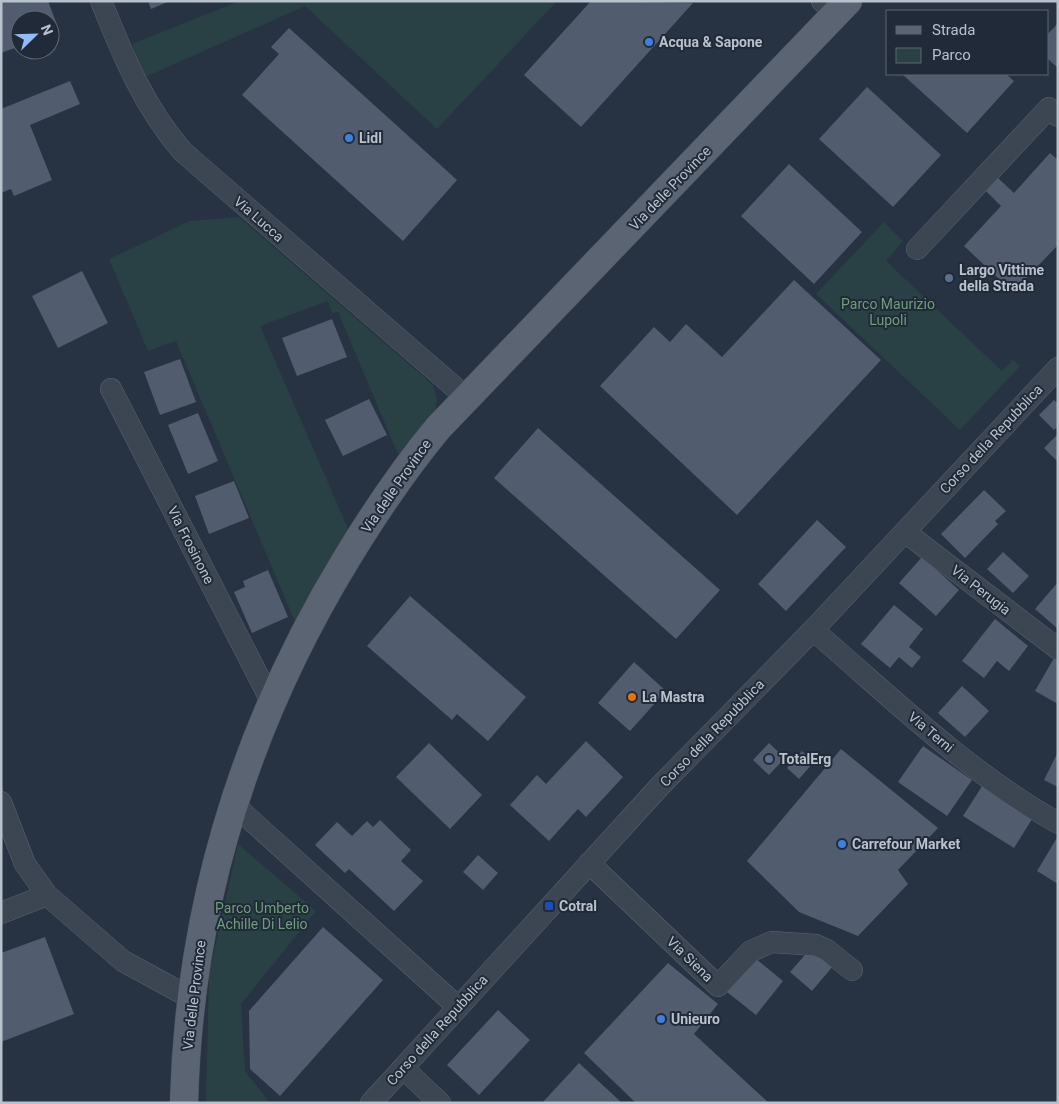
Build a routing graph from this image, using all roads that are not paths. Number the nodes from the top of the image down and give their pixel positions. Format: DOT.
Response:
graph roads {
  1 [pos="101,1"];
  2 [pos="835,6"];
  3 [pos="1058,116"];
  4 [pos="917,249"];
  5 [pos="1058,368"];
  6 [pos="111,389"];
  7 [pos="467,398"];
  8 [pos="904,532"];
  9 [pos="813,630"];
  10 [pos="1058,649"];
  11 [pos="271,701"];
  12 [pos="1,802"];
  13 [pos="233,804"];
  14 [pos="1058,822"];
  15 [pos="589,864"];
  16 [pos="47,895"];
  17 [pos="1,913"];
  18 [pos="852,970"];
  19 [pos="191,998"];
  20 [pos="458,1007"];
  21 [pos="403,1068"];
  22 [pos="184,1103"];
  23 [pos="371,1103"];
  24 [pos="440,1103"];
  1 -- 7 [label="street, Via Lucca"];
  2 -- 7 [label="main road, Via delle Province"];
  3 -- 4 [label="street"];
  5 -- 8 [label="street, Corso della Repubblica"];
  6 -- 11 [label="street, Via Frosinone"];
  7 -- 11 [label="main road, Via delle Province"];
  8 -- 9 [label="street, Corso della Repubblica"];
  8 -- 10 [label="street, Via Perugia"];
  9 -- 14 [label="street, Via Terni"];
  9 -- 15 [label="street, Corso della Repubblica"];
  11 -- 13 [label="main road, Via delle Province"];
  12 -- 16 [label="street"];
  13 -- 19 [label="main road, Via delle Province"];
  13 -- 20 [label="street"];
  15 -- 18 [label="street, Via Siena"];
  15 -- 20 [label="street, Corso della Repubblica"];
  16 -- 17 [label="street"];
  16 -- 19 [label="street"];
  19 -- 22 [label="main road, Via delle Province"];
  20 -- 21 [label="street, Corso della Repubblica"];
  21 -- 23 [label="street, Corso della Repubblica"];
  21 -- 24 [label="street"];
}
